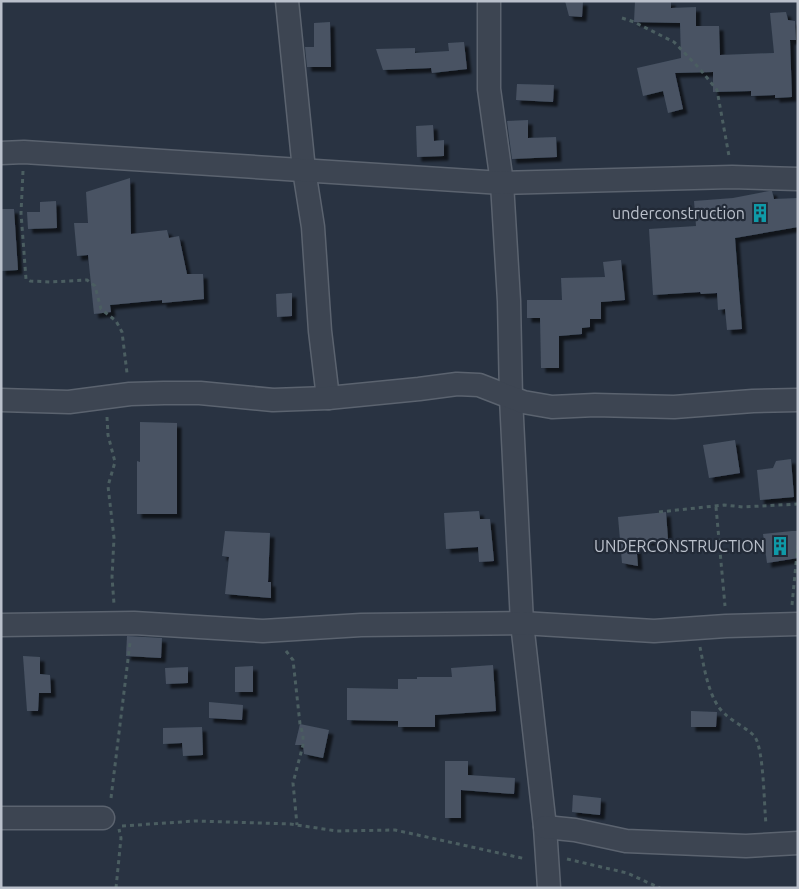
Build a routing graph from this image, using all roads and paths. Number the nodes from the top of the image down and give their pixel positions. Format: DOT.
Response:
graph roads {
  1 [pos="287,1"];
  2 [pos="490,1"];
  3 [pos="622,18"];
  4 [pos="24,152"];
  5 [pos="1,153"];
  6 [pos="304,170"];
  7 [pos="732,177"];
  8 [pos="798,179"];
  9 [pos="502,183"];
  10 [pos="130,394"];
  11 [pos="328,398"];
  12 [pos="511,398"];
  13 [pos="1,400"];
  14 [pos="798,400"];
  15 [pos="106,416"];
  16 [pos="798,504"];
  17 [pos="716,507"];
  18 [pos="659,512"];
  19 [pos="798,543"];
  20 [pos="114,605"];
  21 [pos="522,622"];
  22 [pos="134,623"];
  23 [pos="792,624"];
  24 [pos="1,625"];
  25 [pos="726,626"];
  26 [pos="695,628"];
  27 [pos="270,630"];
  28 [pos="107,811"];
  29 [pos="1,818"];
  30 [pos="297,825"];
  31 [pos="545,827"];
  32 [pos="798,843"];
  33 [pos="767,845"];
  34 [pos="547,859"];
  35 [pos="116,888"];
  36 [pos="548,888"];
  37 [pos="660,888"];
  1 -- 6 [label="street"];
  2 -- 9 [label="street"];
  3 -- 7 [label="path"];
  4 -- 5 [label="street"];
  4 -- 6 [label="street"];
  4 -- 10 [label="path"];
  6 -- 9 [label="street"];
  6 -- 11 [label="street"];
  7 -- 8 [label="street"];
  7 -- 9 [label="street"];
  9 -- 12 [label="street"];
  10 -- 11 [label="street"];
  10 -- 13 [label="street"];
  11 -- 12 [label="street"];
  12 -- 14 [label="street"];
  12 -- 21 [label="street"];
  15 -- 20 [label="path"];
  16 -- 17 [label="path"];
  17 -- 18 [label="path"];
  17 -- 25 [label="path"];
  19 -- 23 [label="path"];
  21 -- 26 [label="street"];
  21 -- 27 [label="street"];
  21 -- 31 [label="street"];
  22 -- 24 [label="street"];
  22 -- 27 [label="street"];
  22 -- 28 [label="path"];
  23 -- 25 [label="street"];
  25 -- 26 [label="street"];
  26 -- 33 [label="path"];
  27 -- 30 [label="path"];
  28 -- 29 [label="street"];
  30 -- 34 [label="path"];
  30 -- 35 [label="path"];
  31 -- 33 [label="street"];
  31 -- 34 [label="street"];
  32 -- 33 [label="street"];
  34 -- 36 [label="street"];
  34 -- 37 [label="path"];
}
